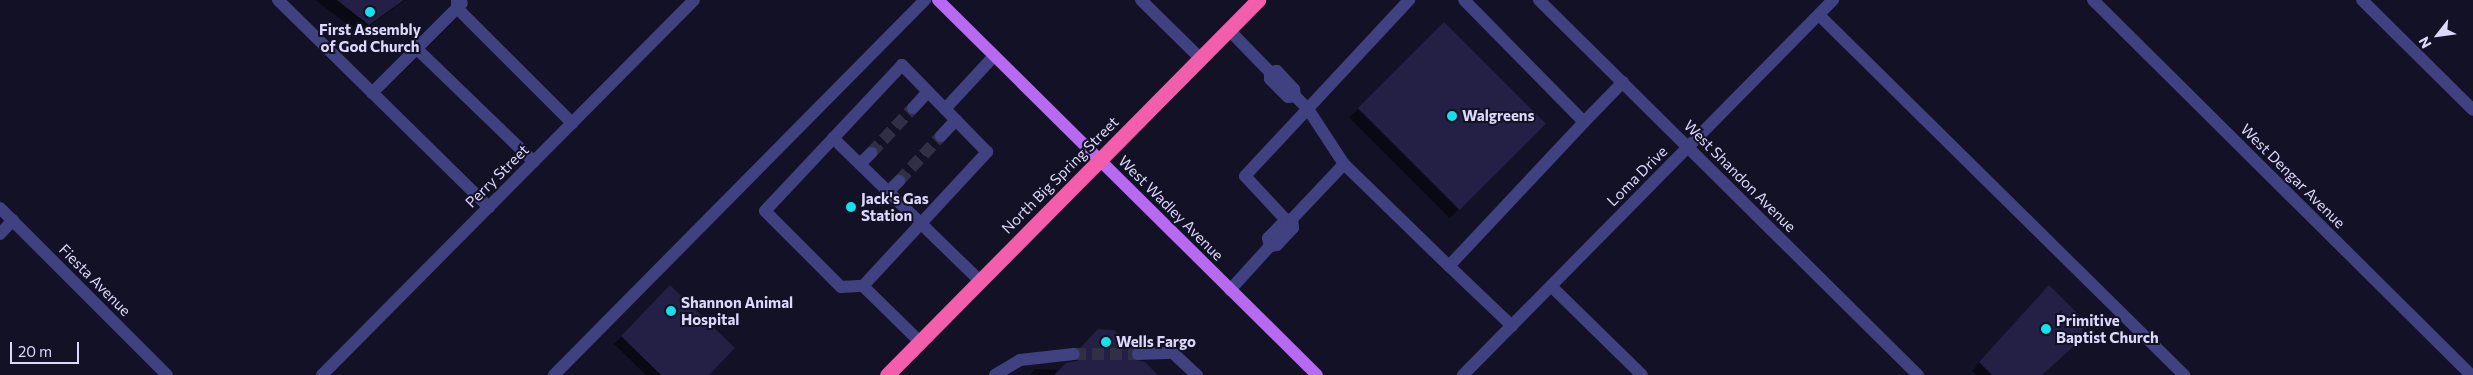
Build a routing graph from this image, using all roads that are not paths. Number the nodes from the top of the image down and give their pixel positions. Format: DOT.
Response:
graph roads {
  1 [pos="278,0"];
  2 [pos="694,0"];
  3 [pos="924,0"];
  4 [pos="938,0"];
  5 [pos="1141,0"];
  6 [pos="1258,0"];
  7 [pos="1409,0"];
  8 [pos="1464,0"];
  9 [pos="1539,0"];
  10 [pos="1833,0"];
  11 [pos="2092,0"];
  12 [pos="2362,0"];
  13 [pos="460,3"];
  14 [pos="1819,15"];
  15 [pos="1230,30"];
  16 [pos="416,48"];
  17 [pos="994,56"];
  18 [pos="1200,58"];
  19 [pos="1623,82"];
  20 [pos="372,92"];
  21 [pos="928,92"];
  22 [pos="913,108"];
  23 [pos="1308,108"];
  24 [pos="945,109"];
  25 [pos="2473,110"];
  26 [pos="956,120"];
  27 [pos="1584,122"];
  28 [pos="572,123"];
  29 [pos="941,136"];
  30 [pos="833,138"];
  31 [pos="1688,147"];
  32 [pos="871,153"];
  33 [pos="1100,161"];
  34 [pos="534,162"];
  35 [pos="860,164"];
  36 [pos="1344,164"];
  37 [pos="899,181"];
  38 [pos="888,192"];
  39 [pos="489,207"];
  40 [pos="0,208"];
  41 [pos="1289,219"];
  42 [pos="13,220"];
  43 [pos="921,224"];
  44 [pos="0,234"];
  45 [pos="1449,266"];
  46 [pos="980,281"];
  47 [pos="864,286"];
  48 [pos="1551,286"];
  49 [pos="1230,290"];
  50 [pos="1512,326"];
  51 [pos="920,342"];
  52 [pos="1074,354"];
  53 [pos="1138,354"];
  54 [pos="167,375"];
  55 [pos="322,375"];
  56 [pos="554,375"];
  57 [pos="887,375"];
  58 [pos="995,375"];
  59 [pos="1197,375"];
  60 [pos="1317,375"];
  61 [pos="1464,375"];
  62 [pos="1642,375"];
  63 [pos="1918,375"];
  64 [pos="2184,375"];
  65 [pos="2471,375"];
  1 -- 20 [label="street"];
  2 -- 28 [label="street, Perry Street"];
  3 -- 56 [label="street"];
  4 -- 17 [label="main road, West Wadley Avenue"];
  5 -- 18 [label="street"];
  6 -- 15 [label="highway, North Big Spring Street"];
  7 -- 23 [label="street"];
  8 -- 27 [label="street"];
  9 -- 19 [label="street, West Shandon Avenue"];
  10 -- 14 [label="street, Loma Drive"];
  11 -- 65 [label="street, West Dengar Avenue"];
  12 -- 25 [label="street"];
  13 -- 16 [label="street"];
  13 -- 28 [label="street"];
  14 -- 31 [label="street, Loma Drive"];
  14 -- 64 [label="street"];
  15 -- 18 [label="highway, North Big Spring Street"];
  15 -- 23 [label="street"];
  16 -- 20 [label="street"];
  16 -- 34 [label="street"];
  17 -- 24 [label="street"];
  17 -- 33 [label="main road, West Wadley Avenue"];
  18 -- 33 [label="highway, North Big Spring Street"];
  19 -- 27 [label="street"];
  19 -- 31 [label="street, West Shandon Avenue"];
  20 -- 39 [label="street"];
  21 -- 22 [label="street"];
  21 -- 24 [label="street"];
  21 -- 30 [label="street"];
  23 -- 36 [label="street"];
  23 -- 41 [label="street"];
  24 -- 26 [label="street"];
  26 -- 29 [label="street"];
  26 -- 43 [label="street"];
  27 -- 45 [label="street"];
  28 -- 34 [label="street, Perry Street"];
  30 -- 35 [label="street"];
  30 -- 47 [label="street"];
  31 -- 48 [label="street, Loma Drive"];
  31 -- 63 [label="street, West Shandon Avenue"];
  32 -- 35 [label="street"];
  33 -- 46 [label="highway, North Big Spring Street"];
  33 -- 49 [label="main road, West Wadley Avenue"];
  34 -- 39 [label="street, Perry Street"];
  35 -- 38 [label="street"];
  36 -- 41 [label="street"];
  36 -- 45 [label="street"];
  37 -- 38 [label="street"];
  38 -- 43 [label="street"];
  39 -- 55 [label="street, Perry Street"];
  40 -- 42 [label="street, Fiesta Avenue"];
  41 -- 49 [label="street"];
  42 -- 44 [label="street"];
  42 -- 54 [label="street, Fiesta Avenue"];
  43 -- 46 [label="street"];
  43 -- 47 [label="street"];
  45 -- 50 [label="street"];
  46 -- 51 [label="highway, North Big Spring Street"];
  47 -- 51 [label="street"];
  48 -- 50 [label="street, Loma Drive"];
  48 -- 62 [label="street"];
  49 -- 60 [label="main road, West Wadley Avenue"];
  50 -- 61 [label="street, Loma Drive"];
  51 -- 57 [label="highway, North Big Spring Street"];
  52 -- 58 [label="street"];
  53 -- 59 [label="street"];
}
